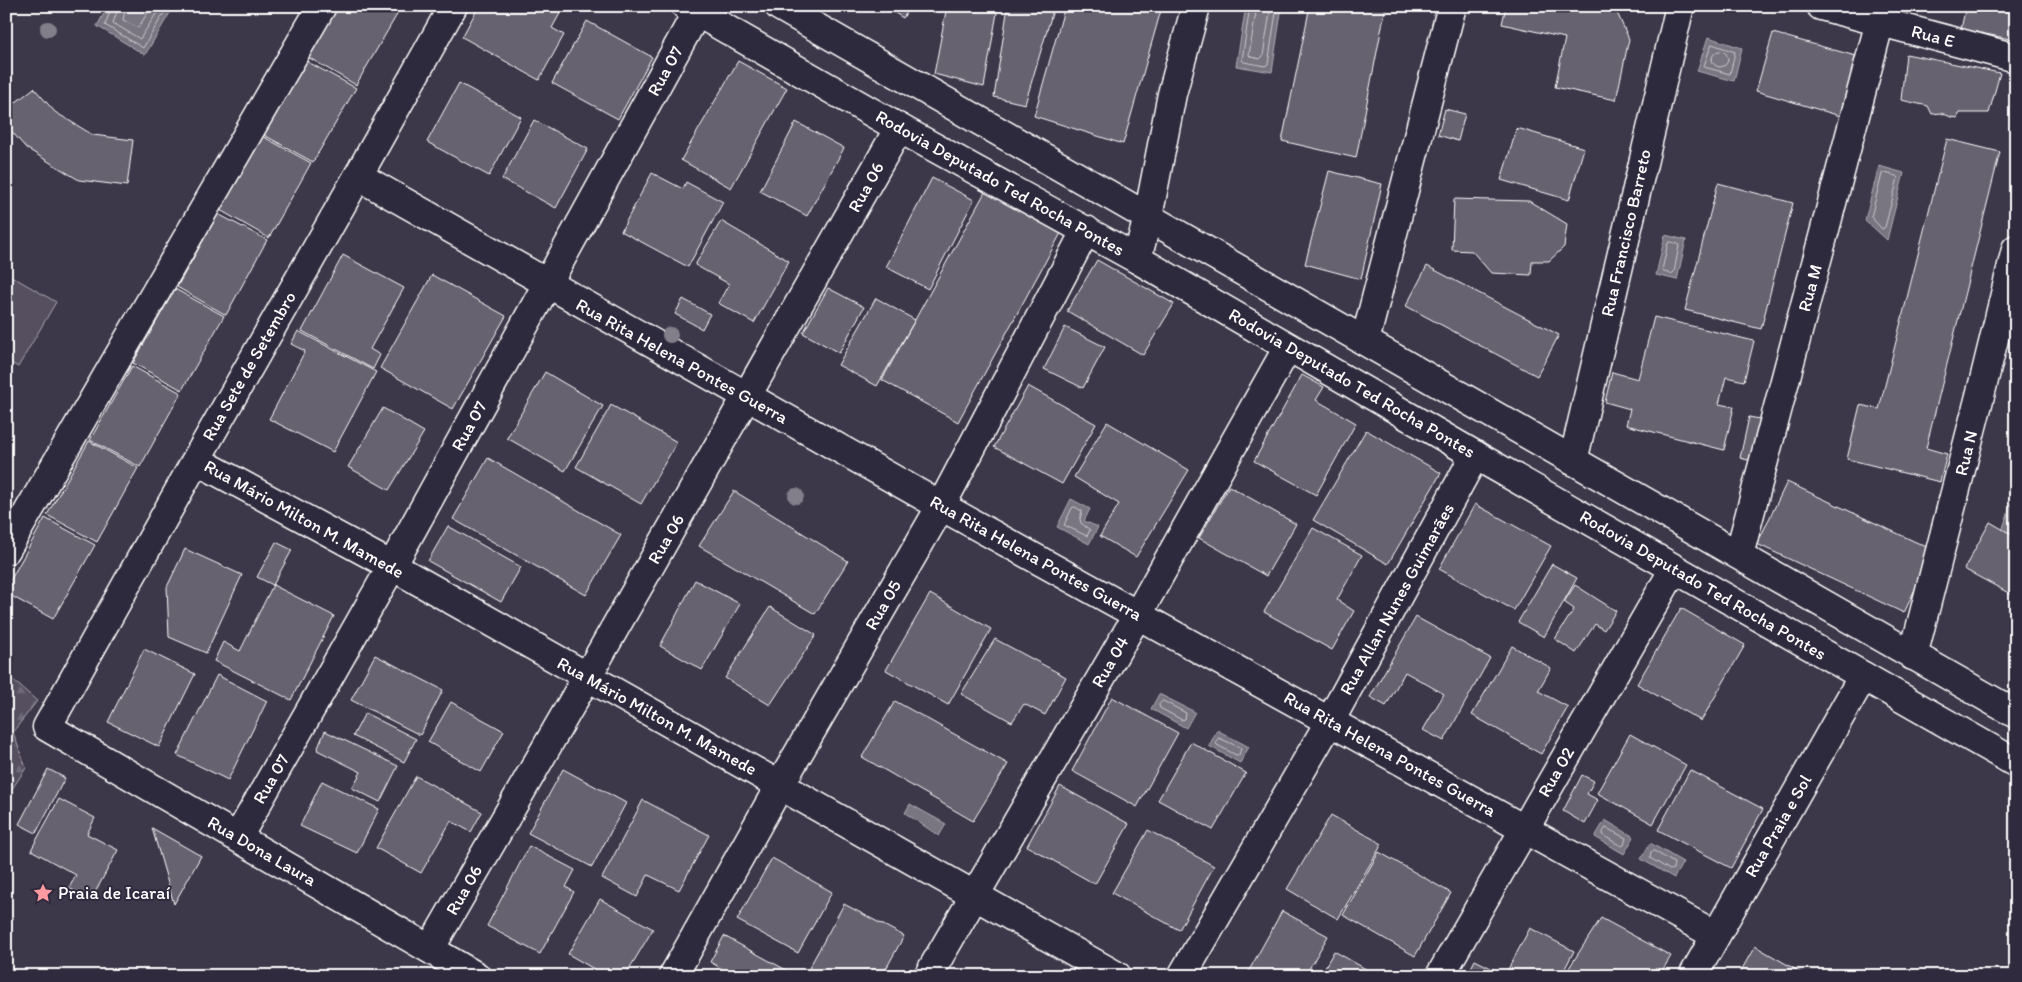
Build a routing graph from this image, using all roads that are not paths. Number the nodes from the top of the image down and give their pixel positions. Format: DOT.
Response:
graph roads {
  1 [pos="322,6"];
  2 [pos="453,6"];
  3 [pos="779,6"];
  4 [pos="1196,6"];
  5 [pos="1452,6"];
  6 [pos="1680,6"];
  7 [pos="1822,6"];
  8 [pos="692,9"];
  9 [pos="1882,14"];
  10 [pos="2016,58"];
  11 [pos="899,128"];
  12 [pos="358,176"];
  13 [pos="1148,217"];
  14 [pos="1086,230"];
  15 [pos="2016,249"];
  16 [pos="1137,259"];
  17 [pos="547,285"];
  18 [pos="1365,341"];
  19 [pos="1288,347"];
  20 [pos="746,397"];
  21 [pos="1476,455"];
  22 [pos="196,460"];
  23 [pos="1573,461"];
  24 [pos="940,506"];
  25 [pos="6,550"];
  26 [pos="1739,555"];
  27 [pos="392,566"];
  28 [pos="1674,569"];
  29 [pos="1138,614"];
  30 [pos="1913,656"];
  31 [pos="1863,676"];
  32 [pos="587,677"];
  33 [pos="2016,714"];
  34 [pos="1330,721"];
  35 [pos="47,727"];
  36 [pos="2016,763"];
  37 [pos="780,785"];
  38 [pos="1523,829"];
  39 [pos="238,837"];
  40 [pos="974,895"];
  41 [pos="1715,935"];
  42 [pos="430,949"];
  43 [pos="476,976"];
  44 [pos="673,976"];
  45 [pos="928,976"];
  46 [pos="1117,976"];
  47 [pos="1182,976"];
  48 [pos="1440,976"];
  49 [pos="1693,976"];
  1 -- 25 [label="street"];
  2 -- 12 [label="street, Rua Sete de Setembro"];
  3 -- 13 [label="street"];
  4 -- 13 [label="street"];
  5 -- 18 [label="street"];
  6 -- 23 [label="street, Rua Francisco Barreto"];
  7 -- 9 [label="street, Rua E"];
  8 -- 11 [label="street, Rodovia Deputado Ted Rocha Pontes"];
  8 -- 17 [label="street, Rua 07"];
  9 -- 10 [label="street, Rua E"];
  9 -- 26 [label="street, Rua M"];
  11 -- 14 [label="street, Rodovia Deputado Ted Rocha Pontes"];
  11 -- 20 [label="street, Rua 06"];
  12 -- 17 [label="street, Rua Rita Helena Pontes Guerra"];
  12 -- 22 [label="street, Rua Sete de Setembro"];
  13 -- 16 [label="street"];
  13 -- 18 [label="street"];
  14 -- 16 [label="street, Rodovia Deputado Ted Rocha Pontes"];
  14 -- 24 [label="street, Rua 05"];
  15 -- 30 [label="street, Rua N"];
  16 -- 19 [label="street, Rodovia Deputado Ted Rocha Pontes"];
  17 -- 20 [label="street, Rua Rita Helena Pontes Guerra"];
  17 -- 27 [label="street, Rua 07"];
  18 -- 23 [label="street"];
  19 -- 21 [label="street, Rodovia Deputado Ted Rocha Pontes"];
  19 -- 29 [label="street, Rua 04"];
  20 -- 24 [label="street, Rua Rita Helena Pontes Guerra"];
  20 -- 32 [label="street, Rua 06"];
  21 -- 28 [label="street, Rodovia Deputado Ted Rocha Pontes"];
  21 -- 34 [label="street, Rua Allan Nunes Guimarães"];
  22 -- 27 [label="street, Rua Mário Milton M. Mamede"];
  22 -- 35 [label="street, Rua Sete de Setembro"];
  23 -- 26 [label="street"];
  24 -- 29 [label="street, Rua Rita Helena Pontes Guerra"];
  24 -- 37 [label="street, Rua 05"];
  26 -- 30 [label="street"];
  27 -- 32 [label="street, Rua Mário Milton M. Mamede"];
  27 -- 39 [label="street, Rua 07"];
  28 -- 31 [label="street, Rodovia Deputado Ted Rocha Pontes"];
  28 -- 38 [label="street, Rua 02"];
  29 -- 34 [label="street, Rua Rita Helena Pontes Guerra"];
  29 -- 40 [label="street, Rua 04"];
  30 -- 33 [label="street"];
  31 -- 36 [label="street, Rodovia Deputado Ted Rocha Pontes"];
  31 -- 41 [label="street, Rua Praia e Sol"];
  32 -- 37 [label="street, Rua Mário Milton M. Mamede"];
  32 -- 42 [label="street, Rua 06"];
  34 -- 38 [label="street, Rua Rita Helena Pontes Guerra"];
  34 -- 47 [label="street, Rua Allan Nunes Guimarães"];
  35 -- 39 [label="street, Rua Dona Laura"];
  37 -- 40 [label="street, Rua Mário Milton M. Mamede"];
  37 -- 44 [label="street, Rua 05"];
  38 -- 41 [label="street, Rua Rita Helena Pontes Guerra"];
  38 -- 48 [label="street, Rua 02"];
  39 -- 42 [label="street, Rua Dona Laura"];
  40 -- 45 [label="street, Rua 04"];
  40 -- 46 [label="street, Rua Mário Milton M. Mamede"];
  41 -- 49 [label="street, Rua Praia e Sol"];
  42 -- 43 [label="street, Rua Dona Laura"];
}
